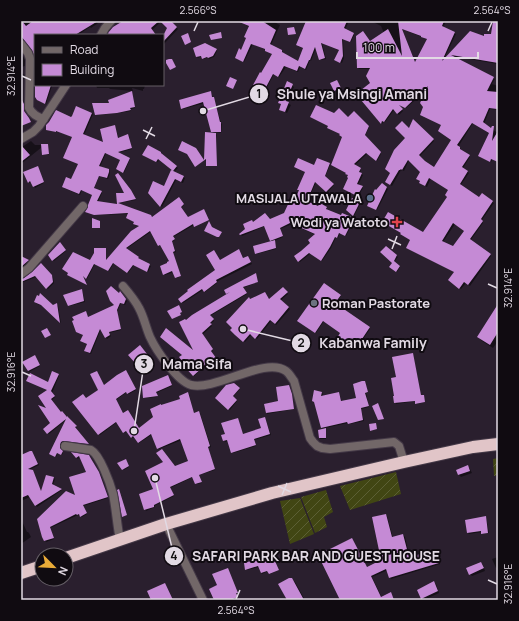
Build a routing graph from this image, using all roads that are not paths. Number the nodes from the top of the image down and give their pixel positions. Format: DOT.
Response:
graph roads {
  1 [pos="111,21"];
  2 [pos="102,34"];
  3 [pos="21,44"];
  4 [pos="65,86"];
  5 [pos="44,119"];
  6 [pos="21,139"];
  7 [pos="83,206"];
  8 [pos="21,274"];
  9 [pos="123,286"];
  10 [pos="498,444"];
  11 [pos="65,446"];
  12 [pos="404,462"];
  13 [pos="166,524"];
  14 [pos="120,540"];
  15 [pos="74,555"];
  16 [pos="34,569"];
  17 [pos="21,573"];
  18 [pos="203,600"];
  1 -- 2 [label="street"];
  3 -- 5 [label="street"];
  4 -- 5 [label="street"];
  5 -- 6 [label="street"];
  7 -- 8 [label="street"];
  9 -- 12 [label="street"];
  10 -- 12 [label="highway"];
  11 -- 14 [label="street"];
  12 -- 13 [label="highway"];
  13 -- 14 [label="highway"];
  13 -- 18 [label="street"];
  14 -- 15 [label="highway"];
  16 -- 17 [label="highway"];
}
